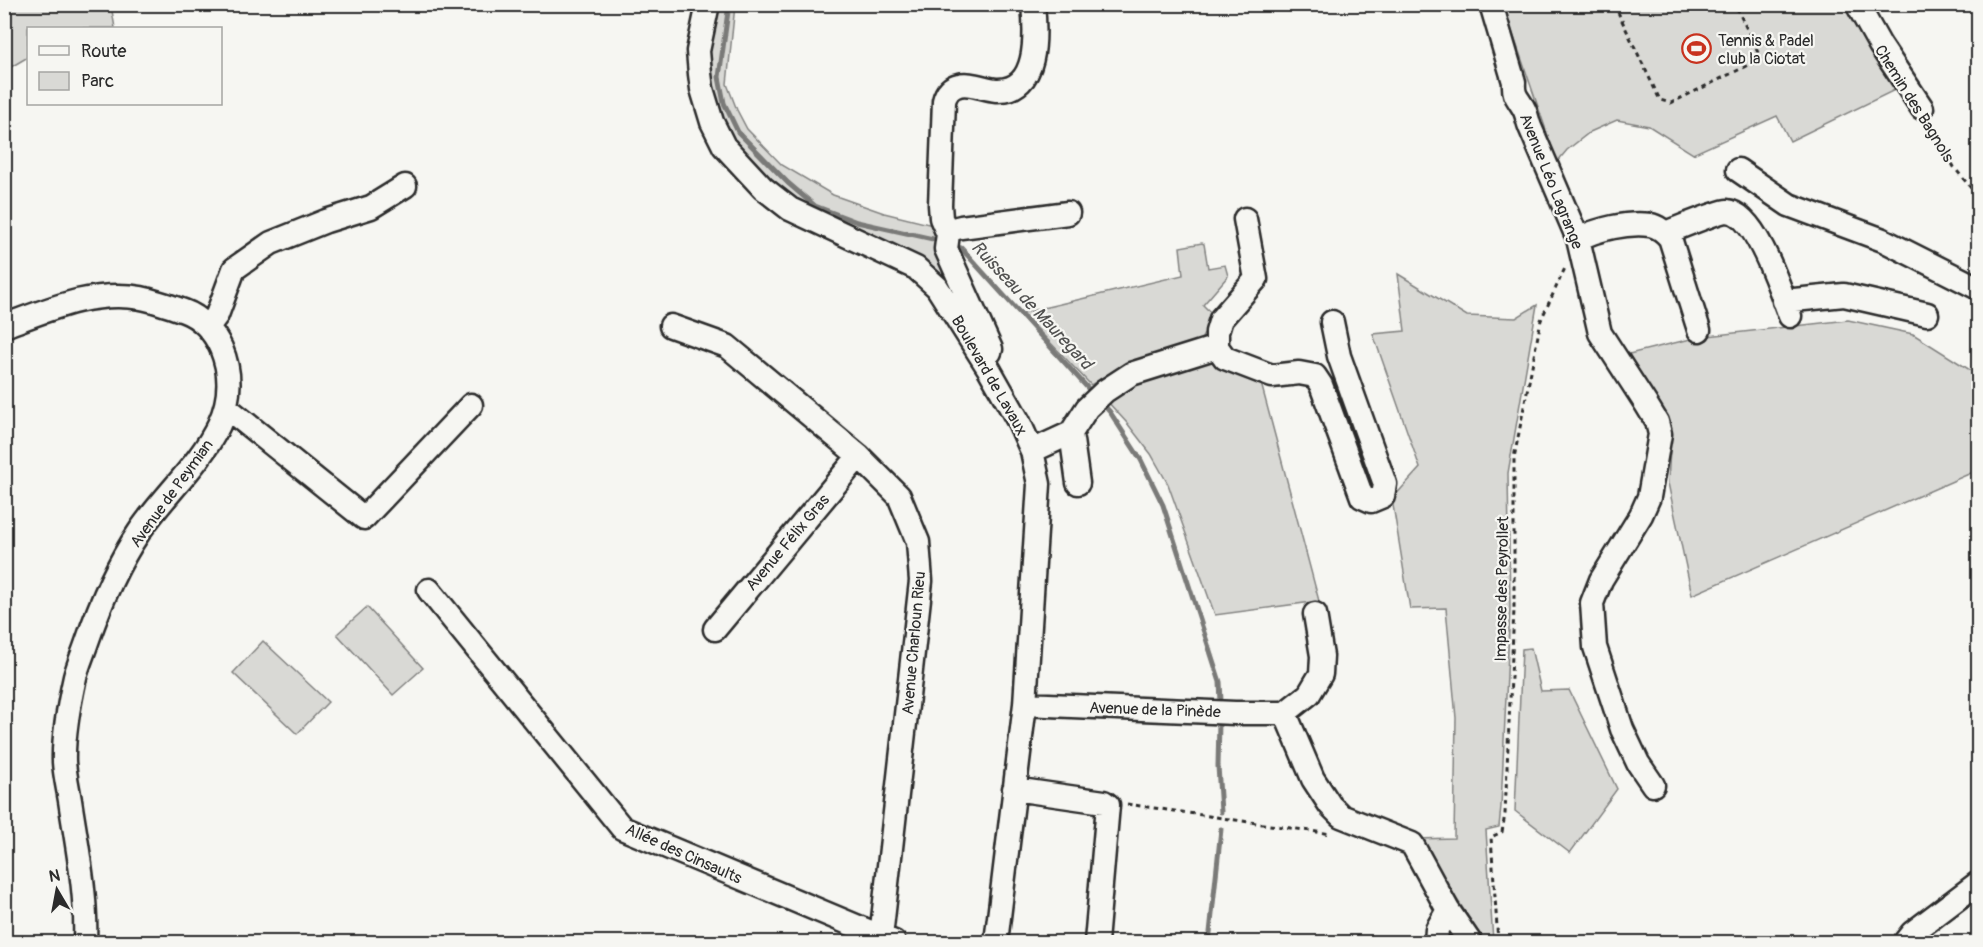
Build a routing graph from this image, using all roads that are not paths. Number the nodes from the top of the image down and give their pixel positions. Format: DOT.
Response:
graph roads {
  1 [pos="708,4"];
  2 [pos="1033,4"];
  3 [pos="1491,4"];
  4 [pos="1857,4"];
  5 [pos="1922,108"];
  6 [pos="1738,170"];
  7 [pos="405,186"];
  8 [pos="1068,213"];
  9 [pos="1245,219"];
  10 [pos="1665,233"];
  11 [pos="1578,239"];
  12 [pos="947,241"];
  13 [pos="1978,287"];
  14 [pos="1927,314"];
  15 [pos="1332,322"];
  16 [pos="4,326"];
  17 [pos="671,326"];
  18 [pos="208,327"];
  19 [pos="1699,330"];
  20 [pos="1217,347"];
  21 [pos="988,369"];
  22 [pos="471,405"];
  23 [pos="227,408"];
  24 [pos="1071,433"];
  25 [pos="1032,451"];
  26 [pos="859,456"];
  27 [pos="1078,483"];
  28 [pos="429,590"];
  29 [pos="1315,614"];
  30 [pos="715,628"];
  31 [pos="1024,704"];
  32 [pos="1285,713"];
  33 [pos="1653,785"];
  34 [pos="1014,789"];
  35 [pos="1978,883"];
  36 [pos="1449,910"];
  37 [pos="888,940"];
  38 [pos="85,942"];
  39 [pos="996,942"];
  40 [pos="1096,942"];
  41 [pos="1436,942"];
  42 [pos="1470,942"];
  43 [pos="1905,942"];
  1 -- 21 [label="street, Boulevard de Lavaux"];
  2 -- 12 [label="street"];
  3 -- 11 [label="street, Avenue Léo Lagrange"];
  4 -- 5 [label="street, Chemin des Bagnols"];
  6 -- 13 [label="street"];
  7 -- 18 [label="street"];
  8 -- 12 [label="street"];
  9 -- 20 [label="street"];
  10 -- 11 [label="street"];
  10 -- 14 [label="street"];
  10 -- 19 [label="street"];
  11 -- 33 [label="street, Avenue Léo Lagrange"];
  12 -- 21 [label="street"];
  15 -- 20 [label="street"];
  16 -- 18 [label="street, Avenue de Peymian"];
  17 -- 26 [label="street, Avenue Charloun Rieu"];
  18 -- 23 [label="street, Avenue de Peymian"];
  20 -- 24 [label="street"];
  21 -- 25 [label="street, Boulevard de Lavaux"];
  22 -- 23 [label="street"];
  23 -- 38 [label="street, Avenue de Peymian"];
  24 -- 25 [label="street"];
  24 -- 27 [label="street"];
  25 -- 31 [label="street, Boulevard de Lavaux"];
  26 -- 30 [label="street, Avenue Félix Gras"];
  26 -- 37 [label="street, Avenue Charloun Rieu"];
  28 -- 37 [label="street, Allée des Cinsaults"];
  29 -- 32 [label="street"];
  31 -- 32 [label="street, Avenue de la Pinède"];
  31 -- 34 [label="street, Boulevard de Lavaux"];
  32 -- 36 [label="street"];
  34 -- 39 [label="street, Boulevard de Lavaux"];
  34 -- 40 [label="street"];
  35 -- 43 [label="street"];
  36 -- 41 [label="street"];
  36 -- 42 [label="street"];
}
